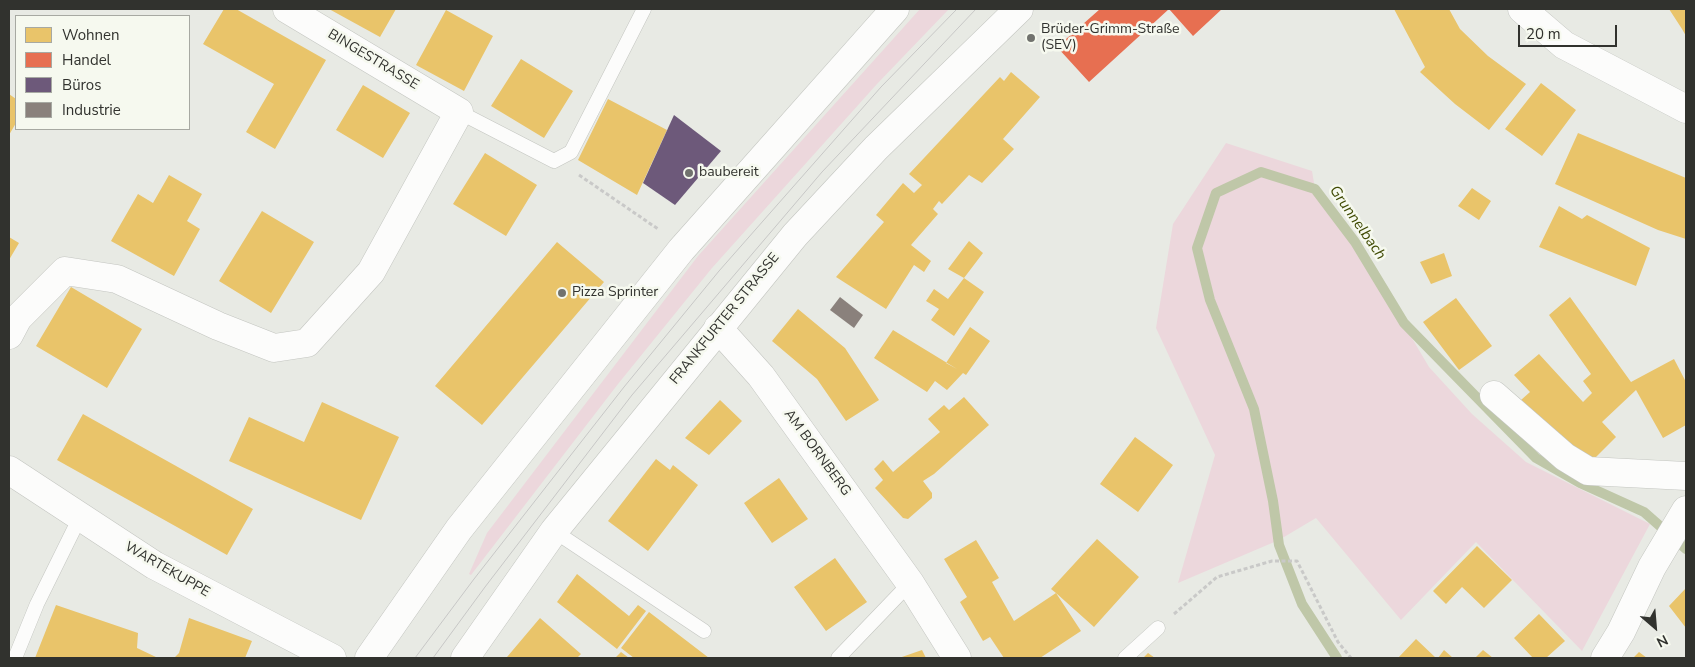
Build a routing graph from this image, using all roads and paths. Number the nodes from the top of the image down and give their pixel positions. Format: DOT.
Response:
graph roads {
  1 [pos="288,9"];
  2 [pos="644,9"];
  3 [pos="895,9"];
  4 [pos="1019,9"];
  5 [pos="1522,9"];
  6 [pos="1686,109"];
  7 [pos="459,112"];
  8 [pos="581,176"];
  9 [pos="653,225"];
  10 [pos="718,328"];
  11 [pos="9,335"];
  12 [pos="1494,396"];
  13 [pos="9,470"];
  14 [pos="1686,476"];
  15 [pos="1686,510"];
  16 [pos="80,517"];
  17 [pos="554,531"];
  18 [pos="910,583"];
  19 [pos="1158,628"];
  20 [pos="704,632"];
  21 [pos="16,658"];
  22 [pos="332,658"];
  23 [pos="369,658"];
  24 [pos="465,658"];
  25 [pos="838,658"];
  26 [pos="957,658"];
  27 [pos="1125,658"];
  28 [pos="1351,658"];
  29 [pos="1605,658"];
  1 -- 7 [label="street, BINGESTRASSE"];
  2 -- 7 [label="lane"];
  3 -- 23 [label="street"];
  4 -- 10 [label="street, FRANKFURTER STRASSE"];
  5 -- 6 [label="street"];
  7 -- 11 [label="street"];
  8 -- 9 [label="path"];
  10 -- 17 [label="street, FRANKFURTER STRASSE"];
  10 -- 18 [label="street, AM BORNBERG"];
  12 -- 14 [label="street"];
  13 -- 16 [label="street, WARTEKUPPE"];
  15 -- 29 [label="street"];
  16 -- 21 [label="lane"];
  16 -- 22 [label="street, WARTEKUPPE"];
  17 -- 20 [label="lane"];
  17 -- 24 [label="street, FRANKFURTER STRASSE"];
  18 -- 25 [label="lane"];
  18 -- 26 [label="street, AM BORNBERG"];
  19 -- 27 [label="lane"];
  19 -- 28 [label="path"];
}
